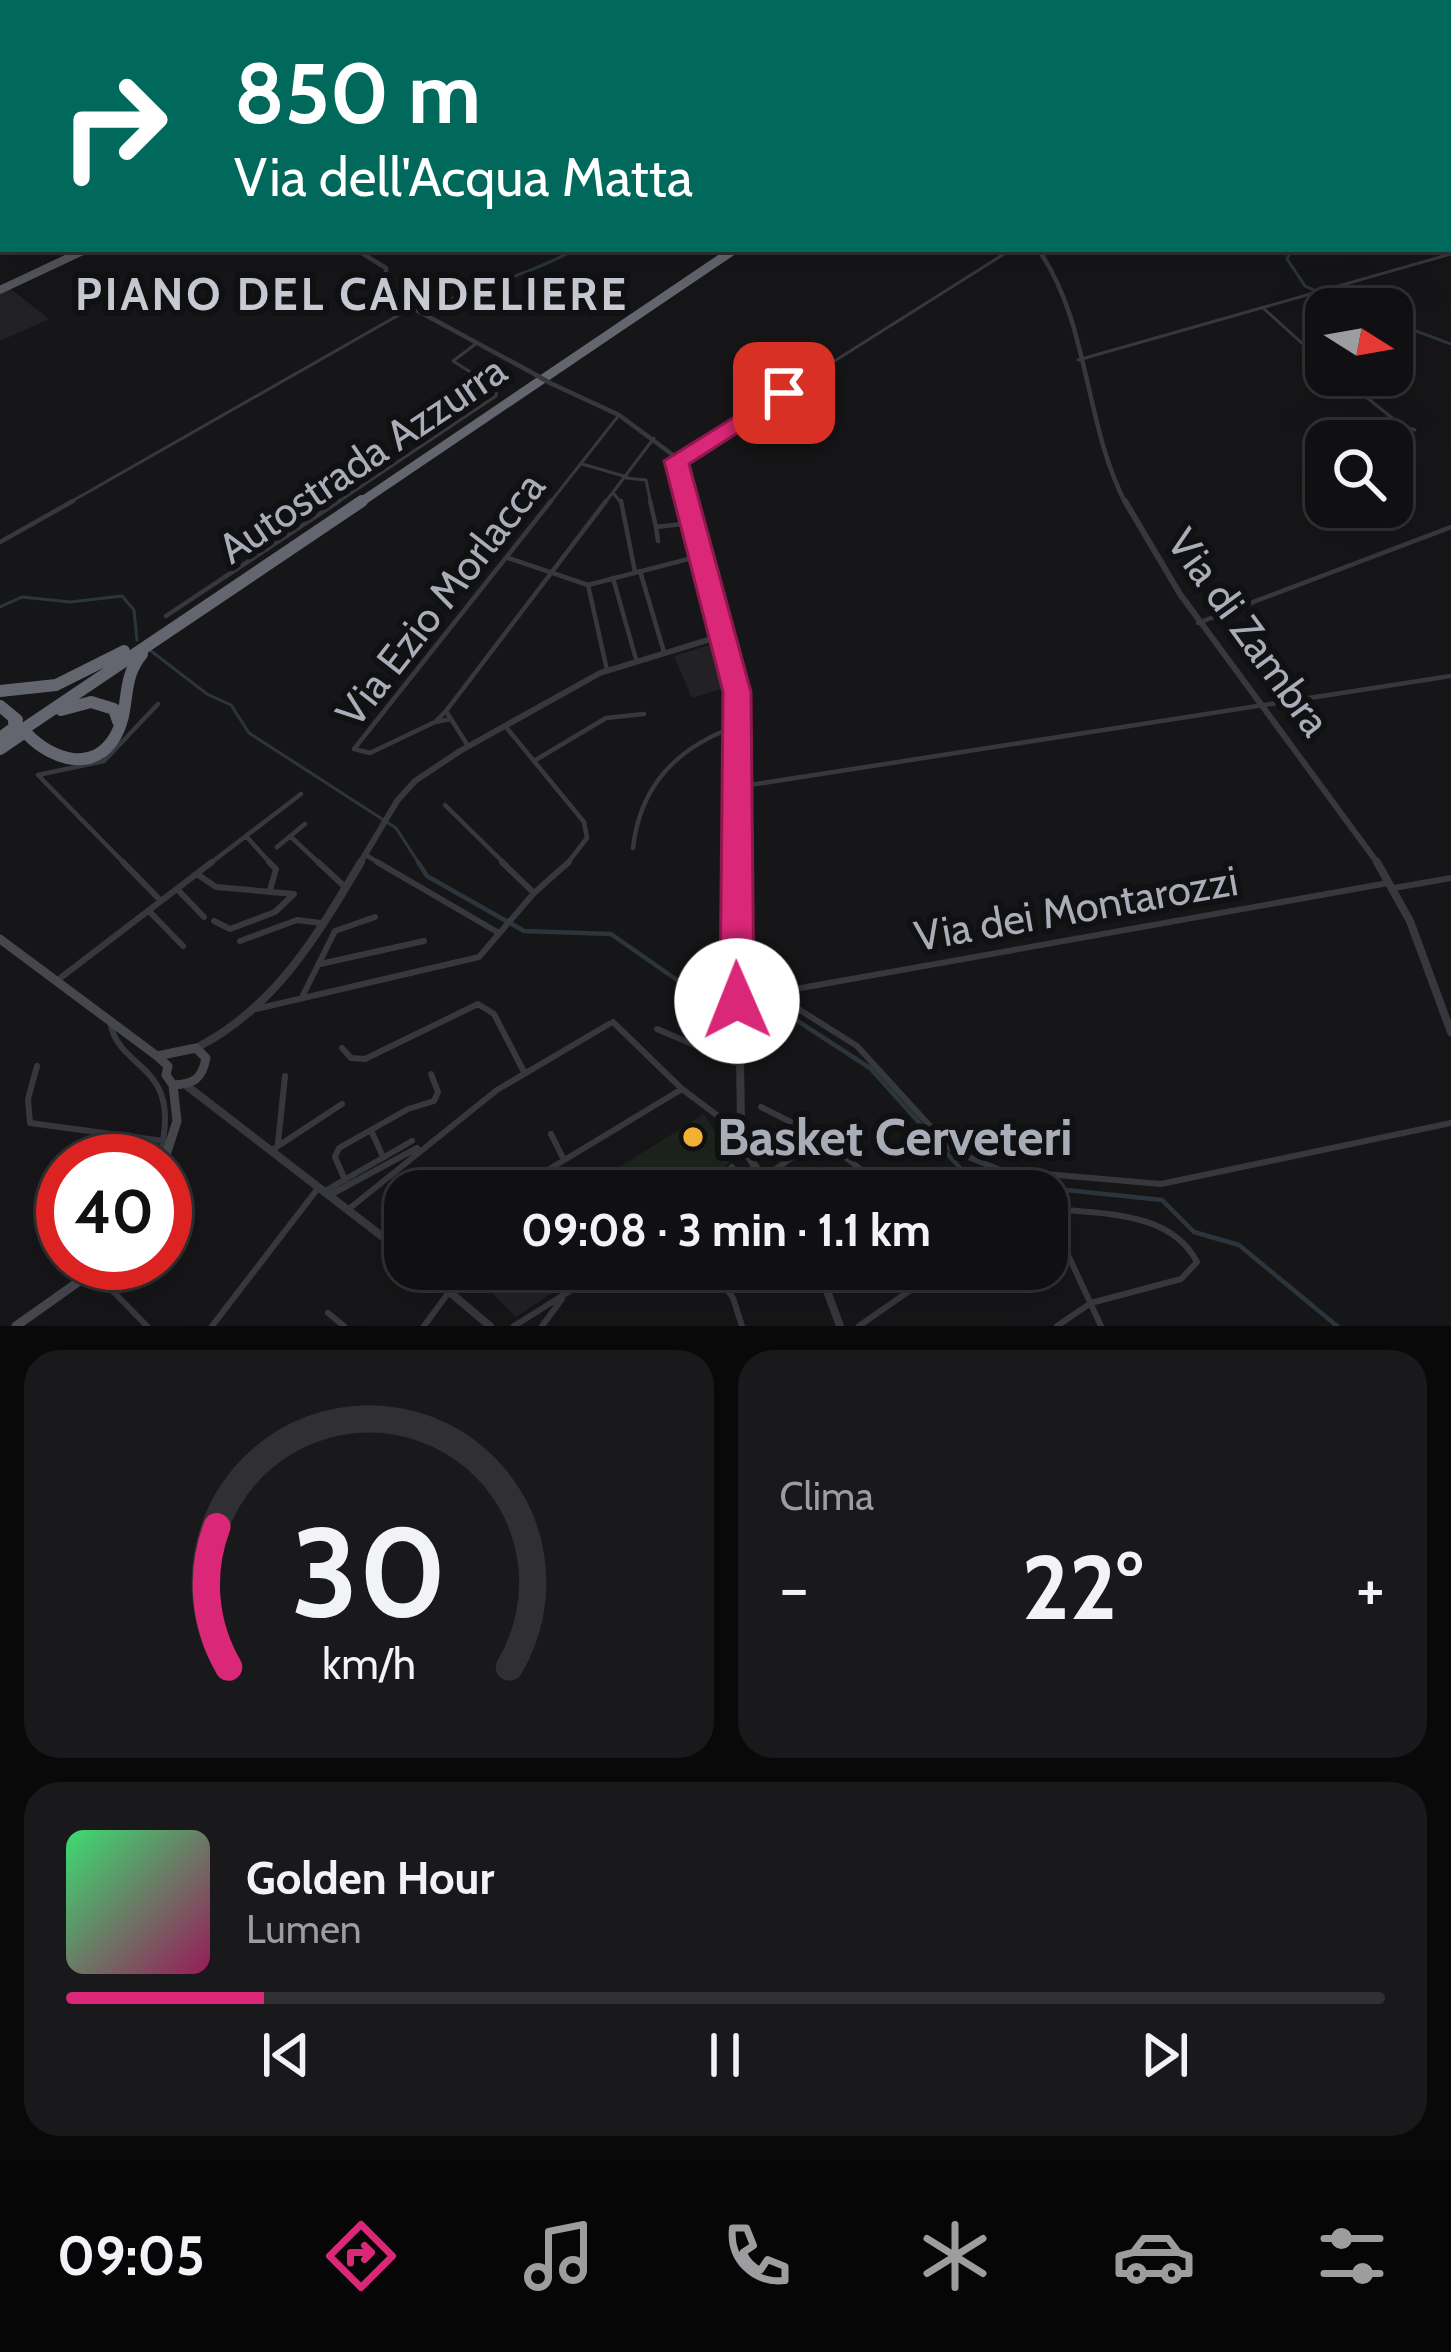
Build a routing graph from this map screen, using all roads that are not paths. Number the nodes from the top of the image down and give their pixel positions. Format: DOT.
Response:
graph roads {
  1 [pos="81,252"];
  2 [pos="360,252"];
  3 [pos="726,252"];
  4 [pos="1007,252"];
  5 [pos="1040,252"];
  6 [pos="1451,254"];
  7 [pos="0,290"];
  8 [pos="1262,307"];
  9 [pos="411,308"];
  10 [pos="478,343"];
  11 [pos="1305,345"];
  12 [pos="1078,360"];
  13 [pos="1365,396"];
  14 [pos="619,416"];
  15 [pos="1415,430"];
  16 [pos="655,438"];
  17 [pos="676,461"];
  18 [pos="582,464"];
  19 [pos="626,477"];
  20 [pos="614,494"];
  21 [pos="692,523"];
  22 [pos="656,527"];
  23 [pos="1451,527"];
  24 [pos="658,541"];
  25 [pos="0,542"];
  26 [pos="700,556"];
  27 [pos="508,558"];
  28 [pos="637,572"];
  29 [pos="554,575"];
  30 [pos="613,578"];
  31 [pos="588,585"];
  32 [pos="166,616"];
  33 [pos="1198,623"];
  34 [pos="724,635"];
  35 [pos="143,645"];
  36 [pos="664,653"];
  37 [pos="637,660"];
  38 [pos="607,670"];
  39 [pos="1451,676"];
  40 [pos="0,691"];
  41 [pos="158,704"];
  42 [pos="1264,705"];
  43 [pos="0,708"];
  44 [pos="644,714"];
  45 [pos="448,715"];
  46 [pos="737,726"];
  47 [pos="506,727"];
  48 [pos="23,728"];
  49 [pos="0,744"];
  50 [pos="468,746"];
  51 [pos="534,761"];
  52 [pos="737,787"];
  53 [pos="301,794"];
  54 [pos="445,805"];
  55 [pos="305,824"];
  56 [pos="246,836"];
  57 [pos="290,836"];
  58 [pos="277,847"];
  59 [pos="633,848"];
  60 [pos="364,854"];
  61 [pos="197,874"];
  62 [pos="1451,878"];
  63 [pos="1392,885"];
  64 [pos="344,886"];
  65 [pos="177,889"];
  66 [pos="270,890"];
  67 [pos="534,892"];
  68 [pos="161,901"];
  69 [pos="148,911"];
  70 [pos="204,917"];
  71 [pos="375,917"];
  72 [pos="214,920"];
  73 [pos="321,923"];
  74 [pos="504,931"];
  75 [pos="0,939"];
  76 [pos="239,941"];
  77 [pos="424,941"];
  78 [pos="182,946"];
  79 [pos="320,964"];
  80 [pos="59,979"];
  81 [pos="736,984"];
  82 [pos="773,993"];
  83 [pos="302,997"];
  84 [pos="256,1009"];
  85 [pos="111,1020"];
  86 [pos="657,1029"];
  87 [pos="1451,1032"];
  88 [pos="219,1039"];
  89 [pos="196,1048"];
  90 [pos="343,1048"];
  91 [pos="206,1058"];
  92 [pos="171,1061"];
  93 [pos="739,1064"];
  94 [pos="37,1066"];
  95 [pos="524,1072"];
  96 [pos="431,1074"];
  97 [pos="285,1076"];
  98 [pos="200,1078"];
  99 [pos="181,1086"];
  100 [pos="682,1089"];
  101 [pos="204,1097"];
  102 [pos="342,1104"];
  103 [pos="761,1107"];
  104 [pos="1451,1123"];
  105 [pos="371,1130"];
  106 [pos="111,1134"];
  107 [pos="162,1134"];
  108 [pos="172,1134"];
  109 [pos="551,1134"];
  110 [pos="742,1134"];
  111 [pos="820,1137"];
  112 [pos="412,1142"];
  113 [pos="427,1142"];
  114 [pos="275,1146"];
  115 [pos="383,1158"];
  116 [pos="564,1160"];
  117 [pos="732,1167"];
  118 [pos="548,1170"];
  119 [pos="729,1170"];
  120 [pos="758,1170"];
  121 [pos="774,1170"];
  122 [pos="862,1170"];
  123 [pos="345,1180"];
  124 [pos="325,1191"];
  125 [pos="348,1210"];
  126 [pos="1068,1211"];
  127 [pos="384,1238"];
  128 [pos="1068,1259"];
  129 [pos="69,1290"];
  130 [pos="111,1290"];
  131 [pos="447,1290"];
  132 [pos="572,1290"];
  133 [pos="727,1290"];
  134 [pos="827,1290"];
  135 [pos="911,1290"];
  136 [pos="449,1292"];
  137 [pos="566,1294"];
  138 [pos="1091,1303"];
  139 [pos="328,1313"];
  140 [pos="16,1326"];
  141 [pos="147,1326"];
  142 [pos="212,1326"];
  143 [pos="344,1326"];
  144 [pos="424,1326"];
  145 [pos="490,1326"];
  146 [pos="514,1326"];
  147 [pos="542,1326"];
  148 [pos="742,1326"];
  149 [pos="840,1326"];
  150 [pos="860,1326"];
  151 [pos="1057,1326"];
  152 [pos="1101,1326"];
  1 -- 7 [label="main road"];
  2 -- 9 [label="street"];
  3 -- 35 [label="highway, Autostrada Azzurra"];
  4 -- 17 [label="street"];
  5 -- 12 [label="street, Via di Zambra"];
  6 -- 8 [label="street"];
  8 -- 11 [label="street"];
  8 -- 12 [label="street"];
  9 -- 10 [label="street"];
  9 -- 25 [label="street"];
  10 -- 14 [label="street, bridge"];
  10 -- 32 [label="street"];
  12 -- 33 [label="street, Via di Zambra"];
  13 -- 15 [label="street"];
  14 -- 16 [label="street"];
  14 -- 18 [label="street, Via Ezio Morlacca"];
  16 -- 17 [label="street"];
  16 -- 19 [label="street"];
  17 -- 21 [label="street"];
  18 -- 19 [label="street"];
  18 -- 27 [label="street, Via Ezio Morlacca"];
  19 -- 20 [label="street"];
  19 -- 22 [label="street"];
  20 -- 28 [label="street"];
  20 -- 29 [label="street"];
  21 -- 22 [label="street"];
  21 -- 26 [label="street"];
  22 -- 24 [label="street"];
  23 -- 33 [label="street"];
  26 -- 28 [label="street"];
  26 -- 34 [label="street"];
  27 -- 29 [label="street"];
  27 -- 45 [label="street, Via Ezio Morlacca"];
  28 -- 30 [label="street"];
  28 -- 36 [label="street"];
  29 -- 31 [label="street"];
  29 -- 45 [label="street"];
  30 -- 31 [label="street"];
  30 -- 37 [label="street"];
  31 -- 38 [label="street"];
  33 -- 42 [label="street, Via di Zambra"];
  34 -- 36 [label="street"];
  34 -- 46 [label="street"];
  35 -- 40 [label="highway"];
  35 -- 48 [label="highway"];
  35 -- 48 [label="highway"];
  36 -- 37 [label="street"];
  37 -- 38 [label="street"];
  38 -- 47 [label="street"];
  39 -- 42 [label="street"];
  41 -- 68 [label="street"];
  42 -- 52 [label="street"];
  42 -- 63 [label="street, Via di Zambra"];
  43 -- 48 [label="highway"];
  44 -- 51 [label="street"];
  45 -- 50 [label="street"];
  46 -- 52 [label="street"];
  46 -- 59 [label="street"];
  47 -- 50 [label="street"];
  47 -- 51 [label="street"];
  48 -- 48 [label="highway"];
  48 -- 49 [label="highway"];
  50 -- 60 [label="street"];
  51 -- 67 [label="street"];
  52 -- 81 [label="street"];
  53 -- 56 [label="street"];
  54 -- 67 [label="street"];
  55 -- 57 [label="street"];
  56 -- 61 [label="street"];
  56 -- 66 [label="street"];
  57 -- 58 [label="street"];
  57 -- 64 [label="street"];
  60 -- 64 [label="street"];
  60 -- 74 [label="street"];
  61 -- 65 [label="street"];
  61 -- 66 [label="street"];
  62 -- 63 [label="street, Via dei Montarozzi"];
  63 -- 82 [label="street, Via dei Montarozzi"];
  63 -- 87 [label="street, Via di Zambra"];
  64 -- 73 [label="street"];
  65 -- 68 [label="street"];
  65 -- 70 [label="street"];
  66 -- 72 [label="street"];
  67 -- 74 [label="street"];
  68 -- 69 [label="street"];
  69 -- 78 [label="street"];
  69 -- 80 [label="street"];
  71 -- 79 [label="street"];
  73 -- 76 [label="street"];
  73 -- 84 [label="street"];
  74 -- 83 [label="street"];
  75 -- 80 [label="main road"];
  77 -- 79 [label="street"];
  79 -- 83 [label="street"];
  80 -- 85 [label="main road"];
  81 -- 82 [label="street"];
  81 -- 93 [label="street"];
  82 -- 104 [label="street"];
  83 -- 84 [label="street"];
  84 -- 88 [label="street"];
  85 -- 92 [label="main road"];
  85 -- 107 [label="street"];
  86 -- 93 [label="street"];
  88 -- 89 [label="street"];
  88 -- 91 [label="street"];
  89 -- 91 [label="main road"];
  89 -- 92 [label="main road"];
  90 -- 95 [label="street"];
  91 -- 98 [label="main road"];
  92 -- 99 [label="main road"];
  93 -- 110 [label="street"];
  94 -- 106 [label="street"];
  95 -- 100 [label="street"];
  95 -- 113 [label="street"];
  96 -- 105 [label="street"];
  97 -- 114 [label="street"];
  98 -- 99 [label="main road"];
  98 -- 101 [label="street"];
  99 -- 101 [label="street"];
  99 -- 108 [label="main road"];
  100 -- 110 [label="street"];
  100 -- 116 [label="street"];
  101 -- 114 [label="street"];
  102 -- 114 [label="street"];
  103 -- 111 [label="street"];
  105 -- 115 [label="street"];
  105 -- 123 [label="street"];
  109 -- 116 [label="street"];
  110 -- 120 [label="street"];
  111 -- 121 [label="street"];
  111 -- 122 [label="street"];
  112 -- 115 [label="street"];
  113 -- 124 [label="street"];
  113 -- 125 [label="street"];
  114 -- 124 [label="street"];
  115 -- 123 [label="street"];
  116 -- 118 [label="street"];
  117 -- 119 [label="street"];
  123 -- 124 [label="street"];
  124 -- 125 [label="street"];
  124 -- 142 [label="street"];
  125 -- 127 [label="street"];
  126 -- 138 [label="street"];
  128 -- 138 [label="street"];
  129 -- 140 [label="main road"];
  130 -- 141 [label="street"];
  131 -- 136 [label="street"];
  132 -- 137 [label="street"];
  133 -- 148 [label="street"];
  134 -- 149 [label="street"];
  135 -- 150 [label="street"];
  136 -- 144 [label="street"];
  136 -- 145 [label="street"];
  137 -- 146 [label="street"];
  137 -- 147 [label="street"];
  138 -- 151 [label="street"];
  138 -- 152 [label="street"];
  139 -- 143 [label="street"];
}
